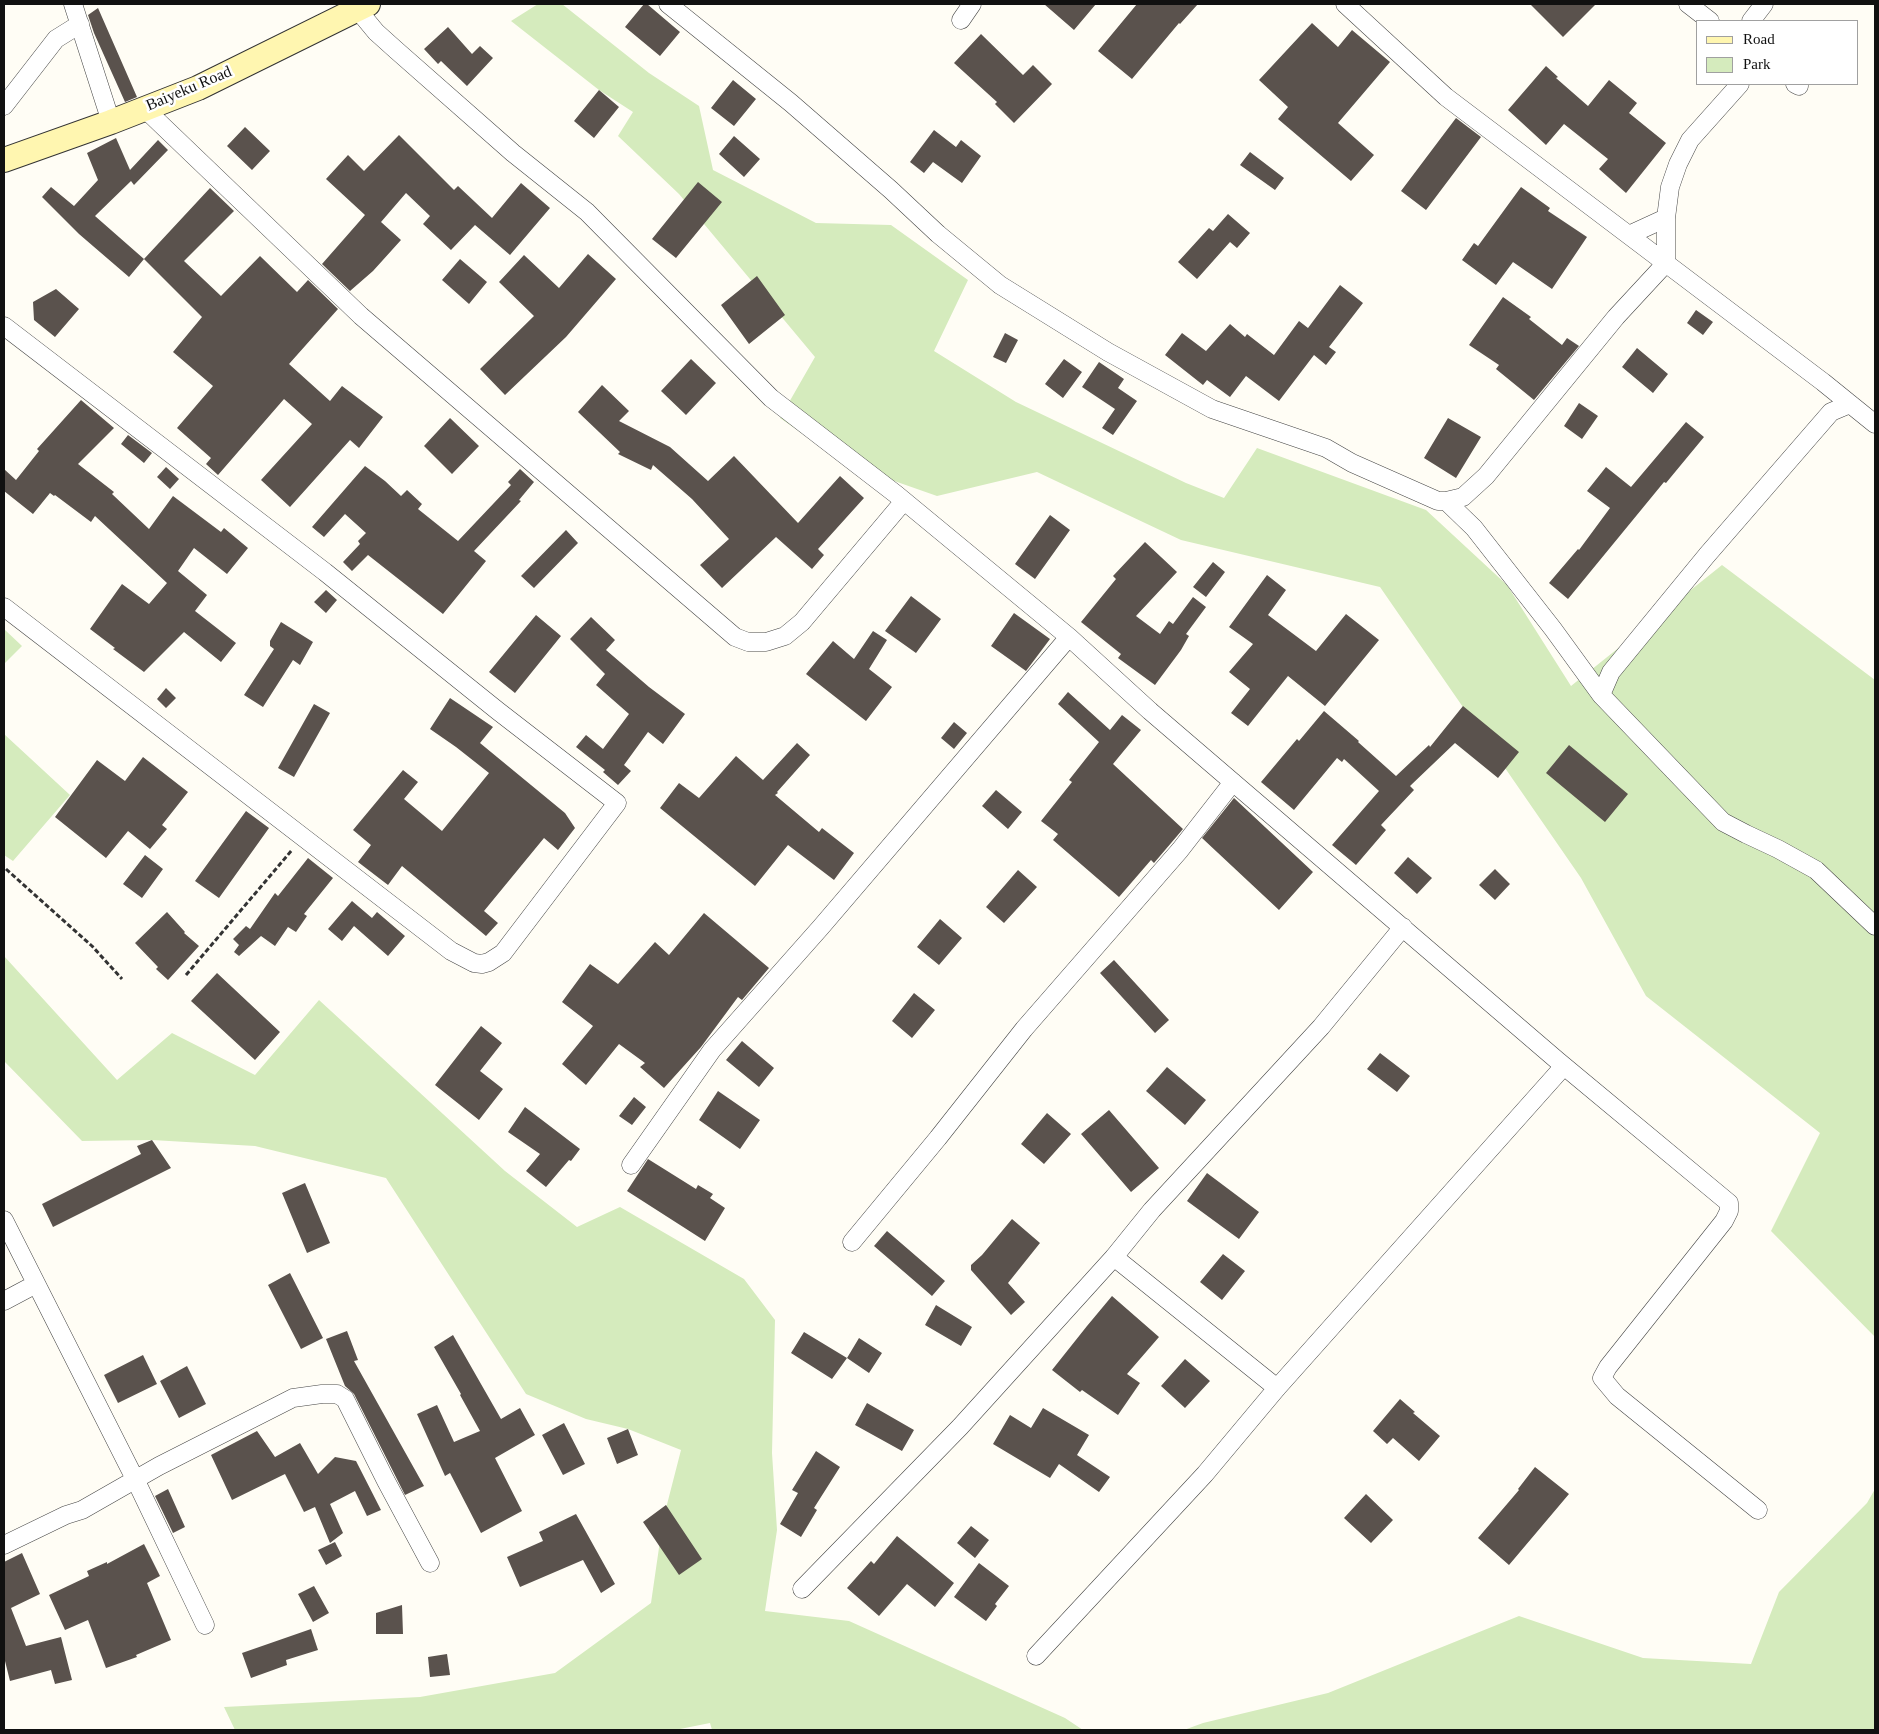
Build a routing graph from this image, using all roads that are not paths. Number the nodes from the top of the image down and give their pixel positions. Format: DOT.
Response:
graph roads {
  1 [pos="73,4"];
  2 [pos="668,4"];
  3 [pos="972,4"];
  4 [pos="1345,4"];
  5 [pos="1688,4"];
  6 [pos="1764,4"];
  7 [pos="363,6"];
  8 [pos="961,20"];
  9 [pos="1709,20"];
  10 [pos="1752,20"];
  11 [pos="80,24"];
  12 [pos="1739,85"];
  13 [pos="4,106"];
  14 [pos="145,109"];
  15 [pos="111,122"];
  16 [pos="4,160"];
  17 [pos="1666,218"];
  18 [pos="1629,235"];
  19 [pos="1666,263"];
  20 [pos="4,326"];
  21 [pos="1823,382"];
  22 [pos="1850,404"];
  23 [pos="1831,412"];
  24 [pos="1875,424"];
  25 [pos="904,501"];
  26 [pos="1446,501"];
  27 [pos="4,607"];
  28 [pos="1069,637"];
  29 [pos="1611,672"];
  30 [pos="1588,678"];
  31 [pos="1601,695"];
  32 [pos="1233,782"];
  33 [pos="1875,926"];
  34 [pos="1403,927"];
  35 [pos="1564,1066"];
  36 [pos="631,1165"];
  37 [pos="4,1220"];
  38 [pos="852,1242"];
  39 [pos="1114,1257"];
  40 [pos="36,1284"];
  41 [pos="4,1301"];
  42 [pos="1277,1388"];
  43 [pos="127,1464"];
  44 [pos="159,1466"];
  45 [pos="136,1481"];
  46 [pos="1758,1510"];
  47 [pos="4,1545"];
  48 [pos="430,1563"];
  49 [pos="802,1589"];
  50 [pos="205,1625"];
  51 [pos="1036,1656"];
  1 -- 11 [label="street"];
  2 -- 26 [label="street"];
  3 -- 8 [label="street"];
  4 -- 18 [label="street"];
  5 -- 9 [label="street"];
  6 -- 10 [label="street"];
  7 -- 14 [label="main road, Baiyeku Road"];
  7 -- 25 [label="street"];
  11 -- 13 [label="street"];
  11 -- 15 [label="street"];
  12 -- 17 [label="street"];
  14 -- 15 [label="main road, Baiyeku Road"];
  14 -- 25 [label="street"];
  15 -- 16 [label="main road, Baiyeku Road"];
  17 -- 18 [label="street"];
  17 -- 19 [label="street"];
  18 -- 19 [label="street"];
  19 -- 21 [label="street"];
  19 -- 26 [label="street"];
  20 -- 27 [label="street"];
  21 -- 22 [label="street"];
  21 -- 23 [label="street"];
  22 -- 23 [label="street"];
  22 -- 24 [label="street"];
  23 -- 29 [label="street"];
  25 -- 28 [label="street"];
  26 -- 30 [label="street"];
  28 -- 32 [label="street"];
  28 -- 36 [label="street"];
  29 -- 30 [label="street"];
  29 -- 31 [label="street"];
  30 -- 31 [label="street"];
  31 -- 33 [label="street"];
  32 -- 34 [label="street"];
  32 -- 38 [label="street"];
  34 -- 35 [label="street"];
  34 -- 39 [label="street"];
  35 -- 42 [label="street"];
  35 -- 46 [label="street"];
  37 -- 40 [label="street"];
  39 -- 42 [label="street"];
  39 -- 49 [label="street"];
  40 -- 41 [label="street"];
  40 -- 43 [label="street"];
  42 -- 51 [label="street"];
  43 -- 44 [label="street"];
  43 -- 45 [label="street"];
  44 -- 45 [label="street"];
  44 -- 48 [label="street"];
  45 -- 47 [label="street"];
  45 -- 50 [label="street"];
}
